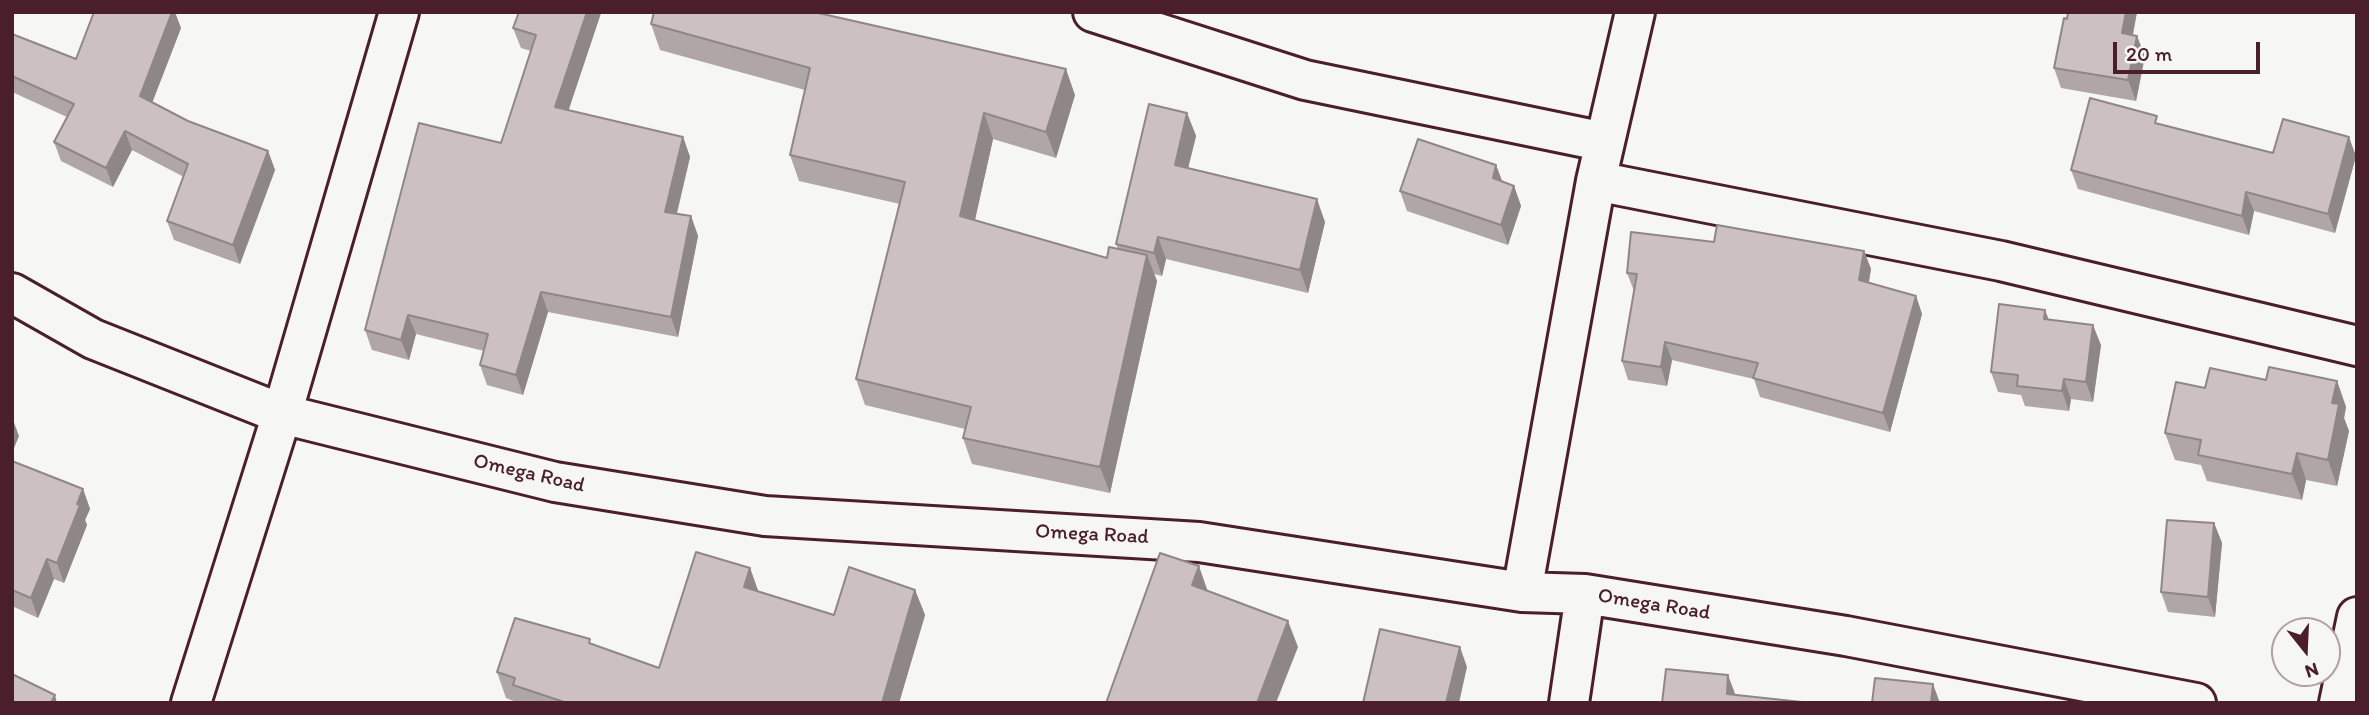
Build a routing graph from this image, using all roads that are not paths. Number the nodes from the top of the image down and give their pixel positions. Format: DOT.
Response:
graph roads {
  1 [pos="399,12"];
  2 [pos="1093,12"];
  3 [pos="1635,12"];
  4 [pos="1605,142"];
  5 [pos="1596,181"];
  6 [pos="12,293"];
  7 [pos="2357,346"];
  8 [pos="282,414"];
  9 [pos="1522,592"];
  10 [pos="1585,594"];
  11 [pos="2357,617"];
  12 [pos="2175,701"];
  13 [pos="191,703"];
  14 [pos="1569,703"];
  15 [pos="2339,703"];
  1 -- 8 [label="street"];
  2 -- 4 [label="street"];
  3 -- 4 [label="street"];
  4 -- 5 [label="street"];
  5 -- 7 [label="street"];
  5 -- 9 [label="street"];
  6 -- 8 [label="street, Omega Road"];
  8 -- 9 [label="street, Omega Road"];
  8 -- 13 [label="street"];
  9 -- 10 [label="street, Omega Road"];
  10 -- 12 [label="street, Omega Road"];
  10 -- 14 [label="street"];
  11 -- 15 [label="street"];
}
